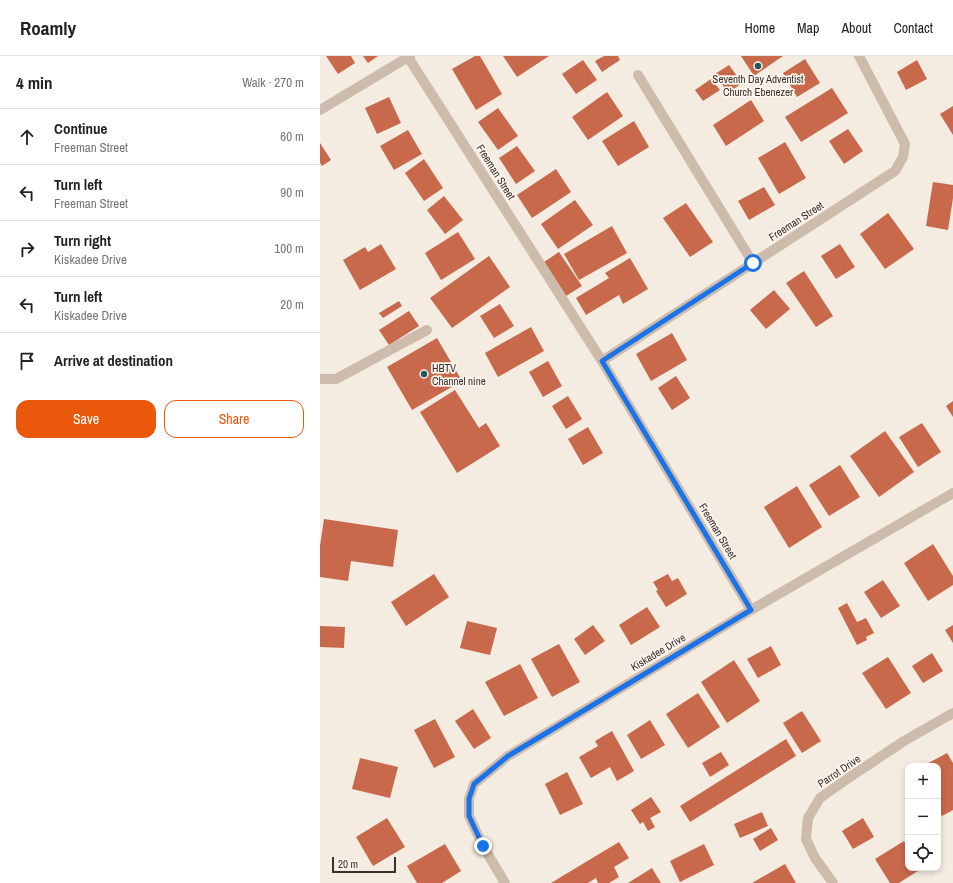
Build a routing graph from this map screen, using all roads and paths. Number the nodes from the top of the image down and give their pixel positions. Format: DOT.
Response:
graph roads {
  1 [pos="409,56"];
  2 [pos="859,56"];
  3 [pos="638,75"];
  4 [pos="320,110"];
  5 [pos="753,263"];
  6 [pos="426,330"];
  7 [pos="602,361"];
  8 [pos="320,379"];
  9 [pos="953,493"];
  10 [pos="751,610"];
  11 [pos="953,713"];
  12 [pos="505,883"];
  13 [pos="833,883"];
  1 -- 4 [label="street, Freeman Street"];
  1 -- 7 [label="street, Freeman Street"];
  2 -- 5 [label="street, Freeman Street"];
  3 -- 5 [label="street"];
  5 -- 7 [label="street, Freeman Street"];
  6 -- 8 [label="street"];
  7 -- 10 [label="street, Freeman Street"];
  9 -- 10 [label="street, Kiskadee Drive"];
  10 -- 12 [label="street, Kiskadee Drive"];
  11 -- 13 [label="street, Parrot Drive"];
}
